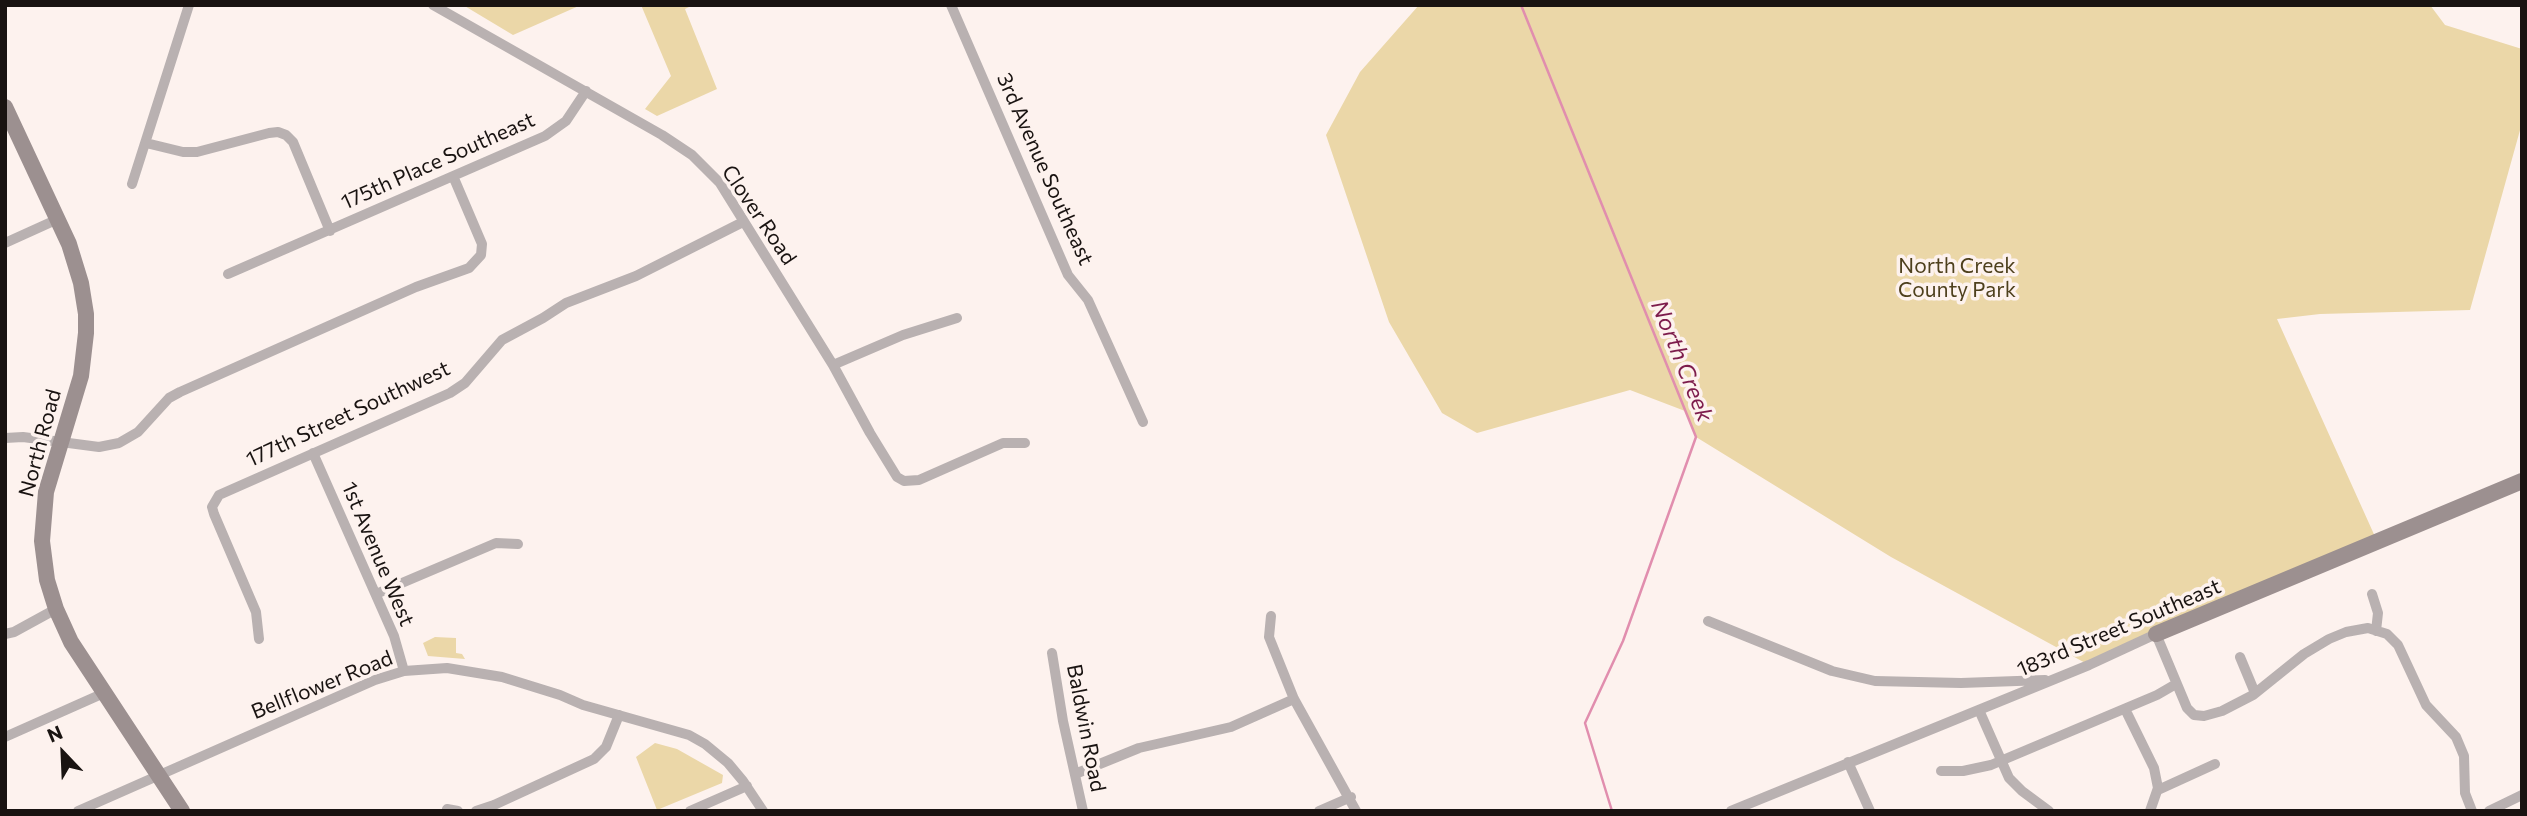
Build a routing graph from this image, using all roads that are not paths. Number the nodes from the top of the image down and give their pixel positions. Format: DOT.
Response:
graph roads {
  1 [pos="189,5"];
  2 [pos="433,5"];
  3 [pos="951,5"];
  4 [pos="586,91"];
  5 [pos="5,107"];
  6 [pos="146,143"];
  7 [pos="453,176"];
  8 [pos="132,184"];
  9 [pos="58,219"];
  10 [pos="743,222"];
  11 [pos="330,231"];
  12 [pos="5,243"];
  13 [pos="229,274"];
  14 [pos="957,318"];
  15 [pos="833,365"];
  16 [pos="1143,422"];
  17 [pos="5,438"];
  18 [pos="59,443"];
  19 [pos="1025,443"];
  20 [pos="313,453"];
  21 [pos="2522,481"];
  22 [pos="518,544"];
  23 [pos="376,594"];
  24 [pos="2372,594"];
  25 [pos="56,609"];
  26 [pos="1271,616"];
  27 [pos="1708,621"];
  28 [pos="2372,630"];
  29 [pos="2156,634"];
  30 [pos="5,635"];
  31 [pos="259,639"];
  32 [pos="1052,653"];
  33 [pos="2241,657"];
  34 [pos="404,671"];
  35 [pos="2052,680"];
  36 [pos="2176,684"];
  37 [pos="104,693"];
  38 [pos="2255,693"];
  39 [pos="1294,699"];
  40 [pos="2125,709"];
  41 [pos="1979,710"];
  42 [pos="619,715"];
  43 [pos="5,737"];
  44 [pos="2001,760"];
  45 [pos="1849,762"];
  46 [pos="2215,764"];
  47 [pos="1941,771"];
  48 [pos="1075,774"];
  49 [pos="159,775"];
  50 [pos="747,786"];
  51 [pos="2158,790"];
  52 [pos="2522,795"];
  53 [pos="1351,797"];
  54 [pos="78,811"];
  55 [pos="182,811"];
  56 [pos="476,811"];
  57 [pos="690,811"];
  58 [pos="763,811"];
  59 [pos="1083,811"];
  60 [pos="1319,811"];
  61 [pos="1356,811"];
  62 [pos="1731,811"];
  63 [pos="1870,811"];
  64 [pos="2049,811"];
  65 [pos="2150,811"];
  66 [pos="2472,811"];
  67 [pos="2489,811"];
  1 -- 6 [label="street"];
  2 -- 4 [label="street, Clover Road"];
  3 -- 16 [label="street, 3rd Avenue Southeast"];
  4 -- 7 [label="street, 175th Place Southeast"];
  4 -- 10 [label="street, Clover Road"];
  5 -- 9 [label="street, North Road"];
  6 -- 8 [label="street"];
  6 -- 11 [label="street"];
  7 -- 11 [label="street, 175th Place Southeast"];
  7 -- 18 [label="street"];
  9 -- 12 [label="street"];
  9 -- 18 [label="street, North Road"];
  10 -- 15 [label="street, Clover Road"];
  10 -- 20 [label="street, 177th Street Southwest"];
  11 -- 13 [label="street, 175th Place Southeast"];
  14 -- 15 [label="street"];
  15 -- 19 [label="street, Clover Road"];
  17 -- 18 [label="street"];
  18 -- 25 [label="street, North Road"];
  20 -- 23 [label="street, 1st Avenue West"];
  20 -- 31 [label="street, 177th Street Southwest"];
  21 -- 29 [label="street, 183rd Street Southeast"];
  22 -- 23 [label="street"];
  23 -- 34 [label="street, 1st Avenue West"];
  24 -- 28 [label="street"];
  25 -- 30 [label="street"];
  25 -- 37 [label="street, North Road"];
  26 -- 39 [label="street"];
  27 -- 35 [label="street"];
  28 -- 38 [label="street"];
  28 -- 66 [label="street"];
  29 -- 35 [label="street, 183rd Street Southeast"];
  29 -- 36 [label="street"];
  32 -- 48 [label="street, Baldwin Road"];
  33 -- 38 [label="street"];
  34 -- 42 [label="street, Bellflower Road"];
  34 -- 49 [label="street, Bellflower Road"];
  35 -- 41 [label="street, 183rd Street Southeast"];
  36 -- 38 [label="street"];
  36 -- 40 [label="street"];
  37 -- 43 [label="street"];
  37 -- 49 [label="street, North Road"];
  39 -- 48 [label="street"];
  39 -- 53 [label="street"];
  40 -- 44 [label="street"];
  40 -- 51 [label="street"];
  41 -- 44 [label="street"];
  41 -- 45 [label="street, 183rd Street Southeast"];
  42 -- 50 [label="street, Bellflower Road"];
  42 -- 56 [label="street"];
  44 -- 47 [label="street"];
  44 -- 64 [label="street"];
  45 -- 62 [label="street, 183rd Street Southeast"];
  45 -- 63 [label="street"];
  46 -- 51 [label="street"];
  48 -- 59 [label="street, Baldwin Road"];
  49 -- 54 [label="street, Bellflower Road"];
  49 -- 55 [label="street, North Road"];
  50 -- 57 [label="street"];
  50 -- 58 [label="street, Bellflower Road"];
  51 -- 65 [label="street"];
  52 -- 67 [label="street"];
  53 -- 60 [label="street"];
  53 -- 61 [label="street"];
}
